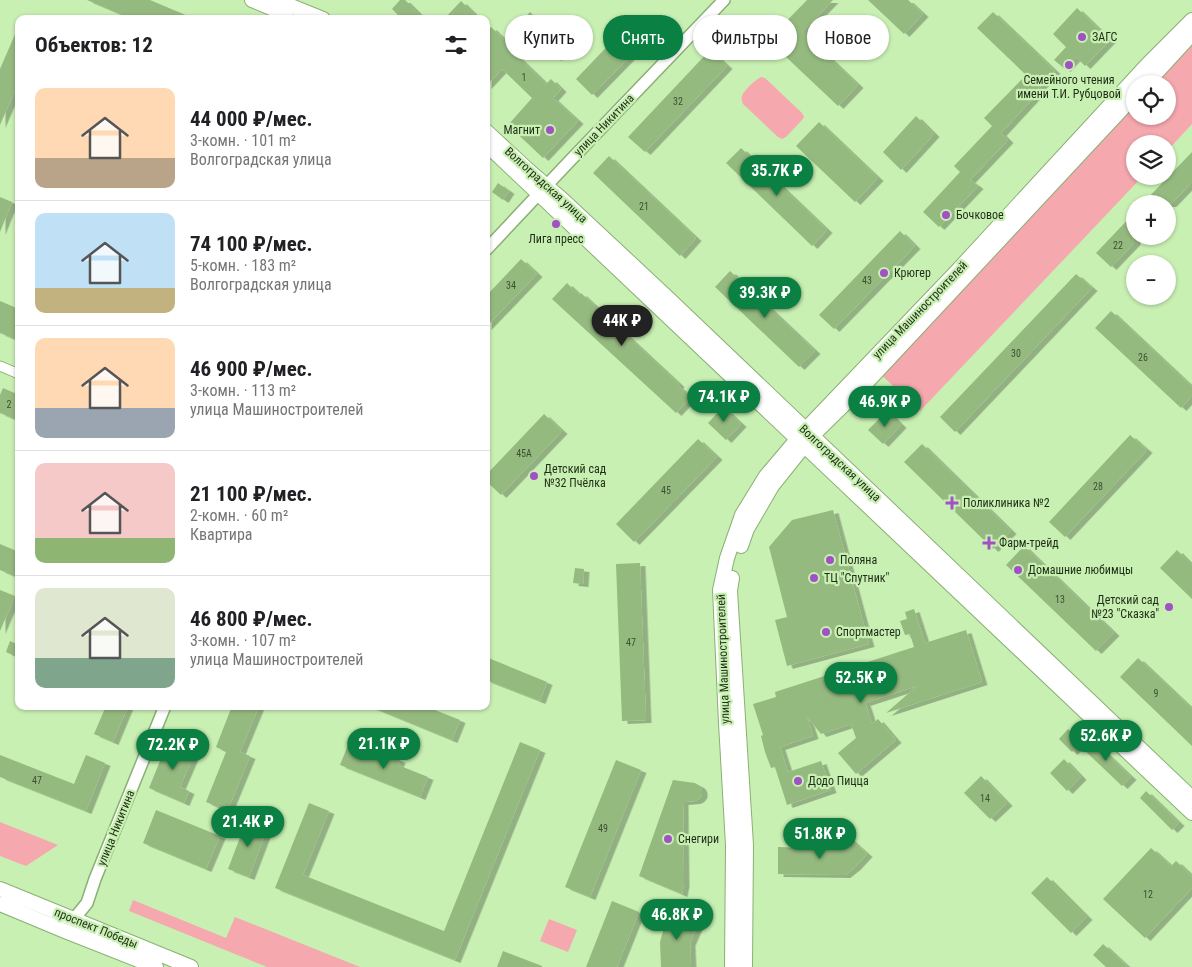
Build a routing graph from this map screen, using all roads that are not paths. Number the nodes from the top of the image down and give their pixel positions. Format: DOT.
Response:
graph roads {
  1 [pos="252,0"];
  2 [pos="276,0"];
  3 [pos="724,0"];
  4 [pos="288,15"];
  5 [pos="313,15"];
  6 [pos="1192,20"];
  7 [pos="1192,34"];
  8 [pos="1154,75"];
  9 [pos="1126,105"];
  10 [pos="490,135"];
  11 [pos="490,147"];
  12 [pos="543,190"];
  13 [pos="490,246"];
  14 [pos="0,366"];
  15 [pos="15,372"];
  16 [pos="805,438"];
  17 [pos="163,710"];
  18 [pos="1192,798"];
  19 [pos="1192,813"];
  20 [pos="0,889"];
  21 [pos="0,904"];
  22 [pos="74,919"];
  23 [pos="156,967"];
  24 [pos="192,967"];
  25 [pos="732,967"];
  26 [pos="745,967"];
  1 -- 4 [label="main road"];
  2 -- 5 [label="main road"];
  3 -- 12 [label="street, улица Никитина"];
  6 -- 16 [label="main road, улица Машиностроителей"];
  7 -- 8 [label="main road"];
  9 -- 16 [label="main road"];
  10 -- 12 [label="main road, Волгоградская улица"];
  11 -- 12 [label="main road"];
  12 -- 13 [label="street, улица Никитина"];
  12 -- 16 [label="main road, Волгоградская улица"];
  14 -- 15 [label="street"];
  16 -- 18 [label="main road, Волгоградская улица"];
  16 -- 19 [label="main road"];
  16 -- 25 [label="main road, улица Машиностроителей"];
  16 -- 26 [label="main road"];
  17 -- 22 [label="street, улица Никитина"];
  20 -- 22 [label="main road, проспект Победы"];
  21 -- 23 [label="main road"];
  22 -- 24 [label="main road, проспект Победы"];
}
